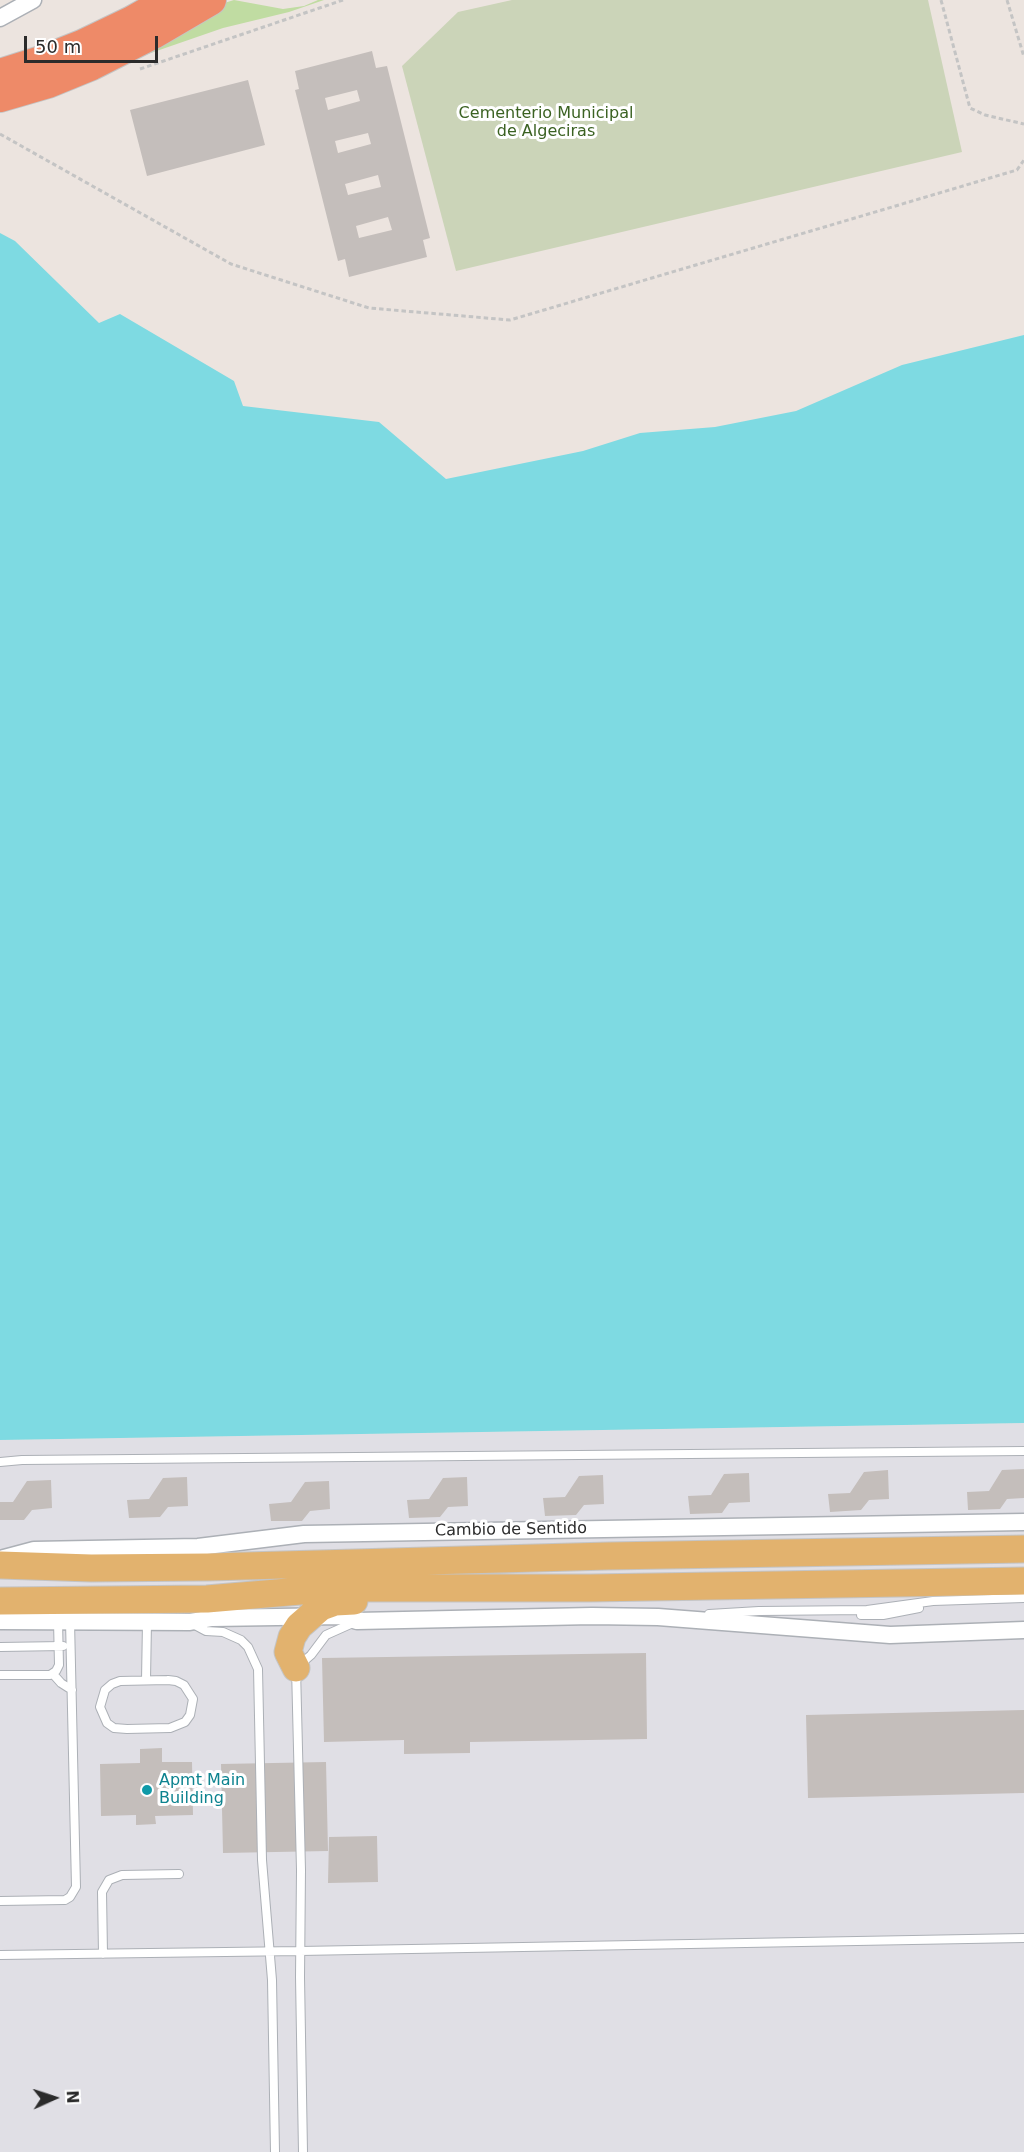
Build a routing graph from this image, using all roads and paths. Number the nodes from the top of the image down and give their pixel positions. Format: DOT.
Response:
graph roads {
  1 [pos="33,0"];
  2 [pos="169,0"];
  3 [pos="211,0"];
  4 [pos="343,0"];
  5 [pos="941,0"];
  6 [pos="1007,0"];
  7 [pos="0,18"];
  8 [pos="1024,57"];
  9 [pos="139,69"];
  10 [pos="0,74"];
  11 [pos="0,97"];
  12 [pos="1024,124"];
  13 [pos="0,134"];
  14 [pos="1024,160"];
  15 [pos="1024,1451"];
  16 [pos="0,1462"];
  17 [pos="1024,1522"];
  18 [pos="1024,1549"];
  19 [pos="0,1559"];
  20 [pos="0,1565"];
  21 [pos="1024,1581"];
  22 [pos="513,1587"];
  23 [pos="1024,1598"];
  24 [pos="0,1600"];
  25 [pos="308,1616"];
  26 [pos="658,1617"];
  27 [pos="0,1621"];
  28 [pos="64,1621"];
  29 [pos="357,1621"];
  30 [pos="147,1622"];
  31 [pos="190,1622"];
  32 [pos="1024,1630"];
  33 [pos="58,1646"];
  34 [pos="71,1646"];
  35 [pos="0,1647"];
  36 [pos="296,1668"];
  37 [pos="53,1674"];
  38 [pos="0,1675"];
  39 [pos="146,1680"];
  40 [pos="72,1690"];
  41 [pos="179,1874"];
  42 [pos="0,1901"];
  43 [pos="1024,1938"];
  44 [pos="269,1952"];
  45 [pos="300,1952"];
  46 [pos="103,1954"];
  47 [pos="0,1955"];
  48 [pos="275,2152"];
  49 [pos="303,2152"];
  1 -- 7 [label="street"];
  2 -- 10 [label="highway"];
  3 -- 11 [label="highway"];
  4 -- 9 [label="path"];
  5 -- 12 [label="path"];
  6 -- 8 [label="path"];
  13 -- 14 [label="path"];
  15 -- 16 [label="lane"];
  17 -- 19 [label="street, Cambio de Sentido"];
  18 -- 20 [label="main road"];
  21 -- 22 [label="main road"];
  22 -- 24 [label="main road"];
  22 -- 25 [label="main road"];
  23 -- 26 [label="lane"];
  25 -- 29 [label="street"];
  25 -- 31 [label="street"];
  25 -- 36 [label="main road"];
  26 -- 29 [label="street"];
  26 -- 32 [label="street"];
  27 -- 28 [label="street"];
  28 -- 30 [label="street"];
  28 -- 33 [label="lane"];
  28 -- 34 [label="lane"];
  29 -- 36 [label="lane"];
  30 -- 31 [label="street"];
  30 -- 39 [label="lane"];
  31 -- 44 [label="lane"];
  33 -- 34 [label="lane"];
  33 -- 35 [label="lane"];
  33 -- 37 [label="lane"];
  34 -- 40 [label="lane"];
  36 -- 45 [label="lane"];
  37 -- 38 [label="lane"];
  37 -- 40 [label="lane"];
  39 -- 39 [label="lane"];
  40 -- 42 [label="lane"];
  41 -- 46 [label="lane"];
  43 -- 45 [label="lane"];
  44 -- 45 [label="lane"];
  44 -- 46 [label="lane"];
  44 -- 48 [label="lane"];
  45 -- 49 [label="lane"];
  46 -- 47 [label="lane"];
}
